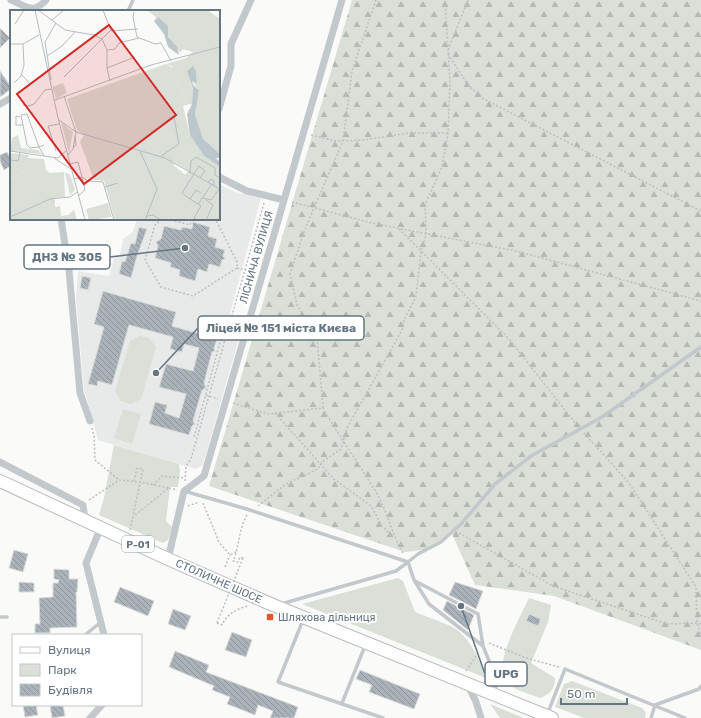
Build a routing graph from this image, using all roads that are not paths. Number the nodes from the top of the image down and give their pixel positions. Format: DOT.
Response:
graph roads {
  1 [pos="11,0"];
  2 [pos="46,0"];
  3 [pos="133,0"];
  4 [pos="251,0"];
  5 [pos="342,0"];
  6 [pos="32,10"];
  7 [pos="128,10"];
  8 [pos="10,99"];
  9 [pos="0,104"];
  10 [pos="220,106"];
  11 [pos="220,178"];
  12 [pos="284,200"];
  13 [pos="61,220"];
  14 [pos="701,347"];
  15 [pos="90,421"];
  16 [pos="0,462"];
  17 [pos="0,481"];
  18 [pos="184,491"];
  19 [pos="85,520"];
  20 [pos="101,528"];
  21 [pos="168,559"];
  22 [pos="408,562"];
  23 [pos="414,580"];
  24 [pos="276,606"];
  25 [pos="0,617"];
  26 [pos="6,617"];
  27 [pos="304,617"];
  28 [pos="101,622"];
  29 [pos="86,634"];
  30 [pos="104,634"];
  31 [pos="366,643"];
  32 [pos="483,646"];
  33 [pos="466,677"];
  34 [pos="701,686"];
  35 [pos="496,695"];
  36 [pos="342,703"];
  37 [pos="655,705"];
  38 [pos="101,706"];
  39 [pos="549,717"];
  40 [pos="90,718"];
  41 [pos="383,718"];
  42 [pos="481,718"];
  43 [pos="651,718"];
  44 [pos="685,718"];
  1 -- 6 [label="street"];
  2 -- 6 [label="street"];
  3 -- 7 [label="lane"];
  4 -- 10 [label="street"];
  5 -- 12 [label="street, ЛІСНИЧА ВУЛИЦЯ"];
  8 -- 9 [label="street"];
  11 -- 12 [label="street"];
  12 -- 18 [label="street, ЛІСНИЧА ВУЛИЦЯ"];
  13 -- 15 [label="street"];
  14 -- 22 [label="lane"];
  16 -- 19 [label="street"];
  17 -- 19 [label="main road, СТОЛИЧНЕ ШОСЕ / Р-01"];
  18 -- 21 [label="street"];
  18 -- 22 [label="lane"];
  19 -- 20 [label="main road, СТОЛИЧНЕ ШОСЕ / Р-01"];
  20 -- 21 [label="main road, СТОЛИЧНЕ ШОСЕ / Р-01"];
  20 -- 28 [label="street"];
  21 -- 24 [label="main road, СТОЛИЧНЕ ШОСЕ / Р-01"];
  22 -- 23 [label="lane"];
  22 -- 24 [label="lane"];
  23 -- 32 [label="lane"];
  23 -- 32 [label="lane"];
  24 -- 27 [label="main road, СТОЛИЧНЕ ШОСЕ / Р-01"];
  25 -- 26 [label="lane"];
  27 -- 31 [label="main road, СТОЛИЧНЕ ШОСЕ / Р-01"];
  27 -- 36 [label="lane"];
  28 -- 29 [label="lane"];
  28 -- 30 [label="street"];
  31 -- 33 [label="main road, СТОЛИЧНЕ ШОСЕ / Р-01"];
  31 -- 36 [label="lane"];
  32 -- 35 [label="lane"];
  33 -- 35 [label="main road, СТОЛИЧНЕ ШОСЕ / Р-01"];
  33 -- 42 [label="street"];
  34 -- 37 [label="lane"];
  35 -- 39 [label="main road, СТОЛИЧНЕ ШОСЕ / Р-01"];
  36 -- 41 [label="lane"];
  37 -- 39 [label="lane"];
  37 -- 43 [label="lane"];
  37 -- 44 [label="lane"];
  38 -- 40 [label="street"];
}
